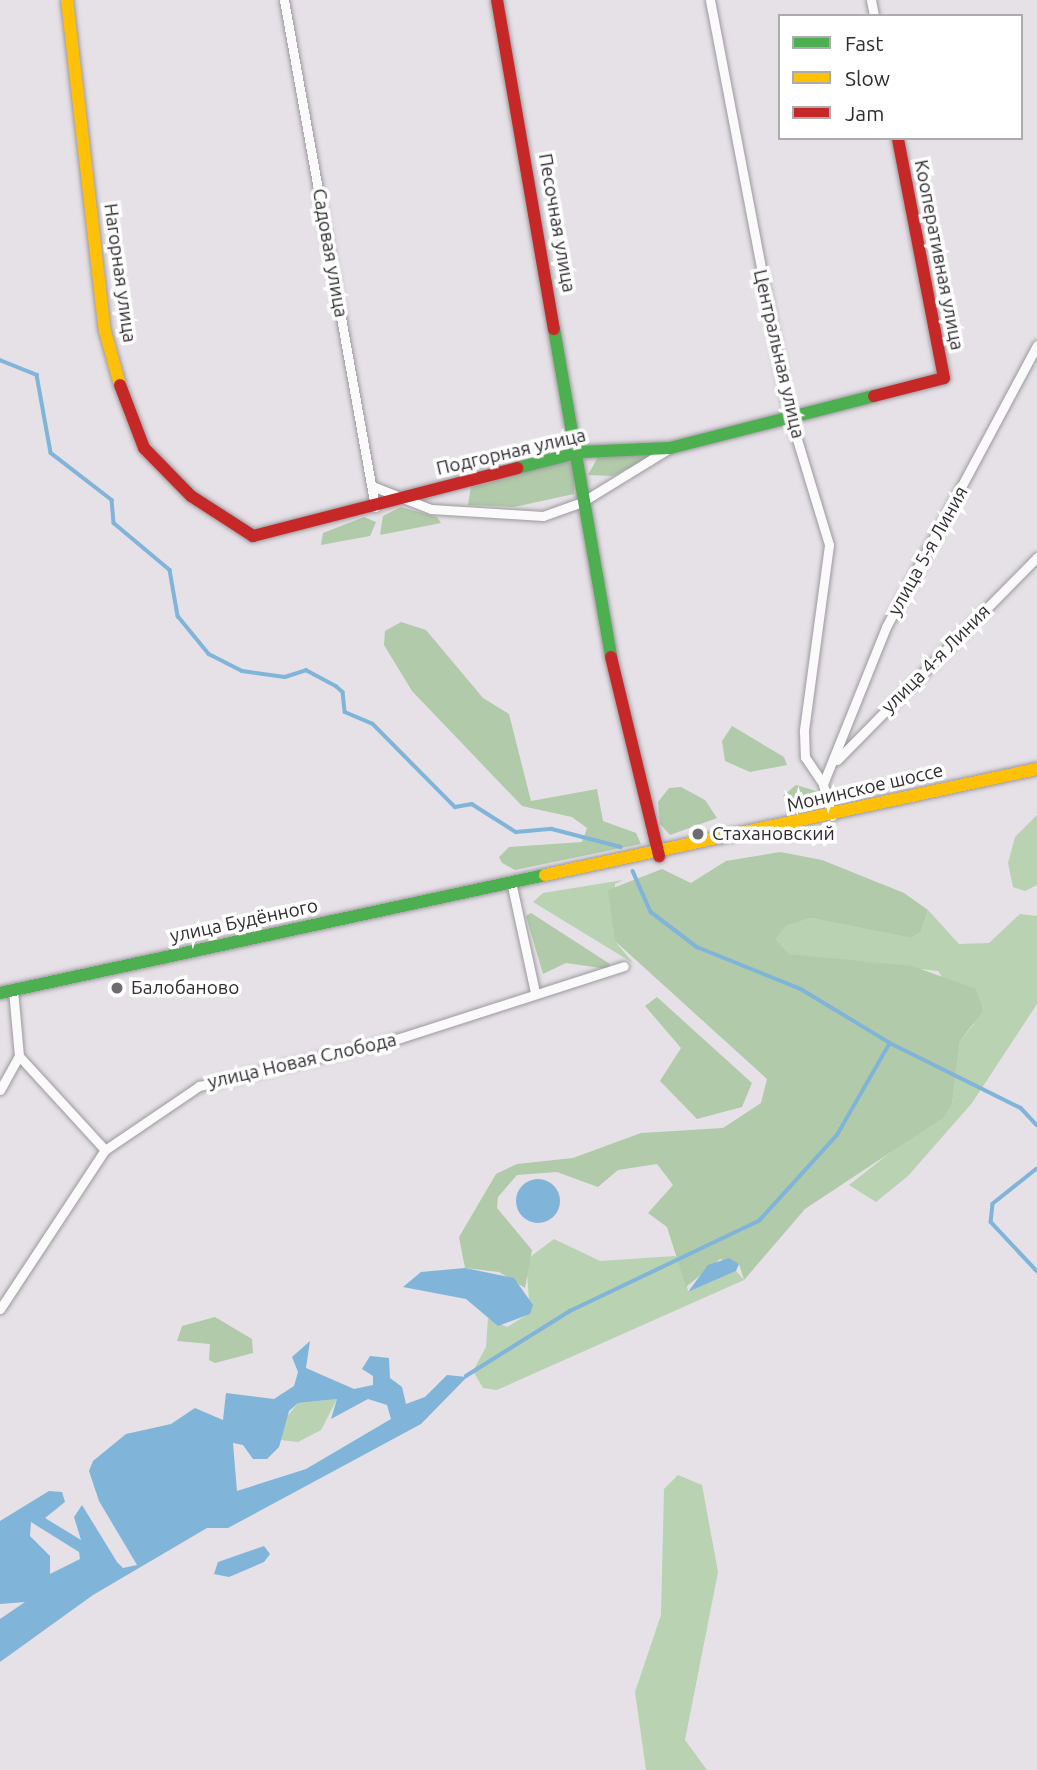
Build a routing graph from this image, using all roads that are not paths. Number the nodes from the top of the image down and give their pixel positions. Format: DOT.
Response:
graph roads {
  1 [pos="67,0"];
  2 [pos="284,0"];
  3 [pos="497,0"];
  4 [pos="709,0"];
  5 [pos="898,140"];
  6 [pos="1037,345"];
  7 [pos="944,378"];
  8 [pos="789,413"];
  9 [pos="670,448"];
  10 [pos="580,452"];
  11 [pos="372,486"];
  12 [pos="399,499"];
  13 [pos="582,502"];
  14 [pos="376,507"];
  15 [pos="253,536"];
  16 [pos="1037,556"];
  17 [pos="834,762"];
  18 [pos="1037,769"];
  19 [pos="822,784"];
  20 [pos="832,816"];
  21 [pos="659,856"];
  22 [pos="512,886"];
  23 [pos="496,890"];
  24 [pos="624,966"];
  25 [pos="7,991"];
  26 [pos="535,992"];
  27 [pos="19,1056"];
  28 [pos="0,1090"];
  29 [pos="105,1150"];
  30 [pos="0,1309"];
  1 -- 15 [label="street, Нагорная улица"];
  2 -- 11 [label="street, Садовая улица"];
  3 -- 10 [label="street, Песочная улица"];
  4 -- 8 [label="street, Центральная улица"];
  5 -- 7 [label="street, Кооперативная улица"];
  6 -- 17 [label="street, улица 5-я Линия"];
  7 -- 8 [label="street, Подгорная улица"];
  8 -- 9 [label="street, Подгорная улица"];
  8 -- 19 [label="street, Центральная улица"];
  9 -- 10 [label="street, Подгорная улица"];
  9 -- 13 [label="street"];
  10 -- 12 [label="street, Подгорная улица"];
  10 -- 13 [label="street, Песочная улица"];
  11 -- 12 [label="street"];
  11 -- 14 [label="street, Садовая улица"];
  12 -- 13 [label="street"];
  12 -- 14 [label="street, Подгорная улица"];
  13 -- 21 [label="street"];
  14 -- 15 [label="street, Подгорная улица"];
  16 -- 17 [label="street, улица 4-я Линия"];
  17 -- 19 [label="street"];
  18 -- 20 [label="street, Монинское шоссе"];
  19 -- 20 [label="street, Центральная улица"];
  20 -- 21 [label="street, Монинское шоссе"];
  21 -- 22 [label="street, Монинское шоссе"];
  22 -- 23 [label="street, Монинское шоссе"];
  22 -- 26 [label="street"];
  23 -- 25 [label="street, улица Будённого"];
  24 -- 26 [label="street, улица Новая Слобода"];
  25 -- 27 [label="street"];
  26 -- 29 [label="street, улица Новая Слобода"];
  27 -- 28 [label="street"];
  27 -- 29 [label="street"];
  29 -- 30 [label="street, улица Новая Слобода"];
}
